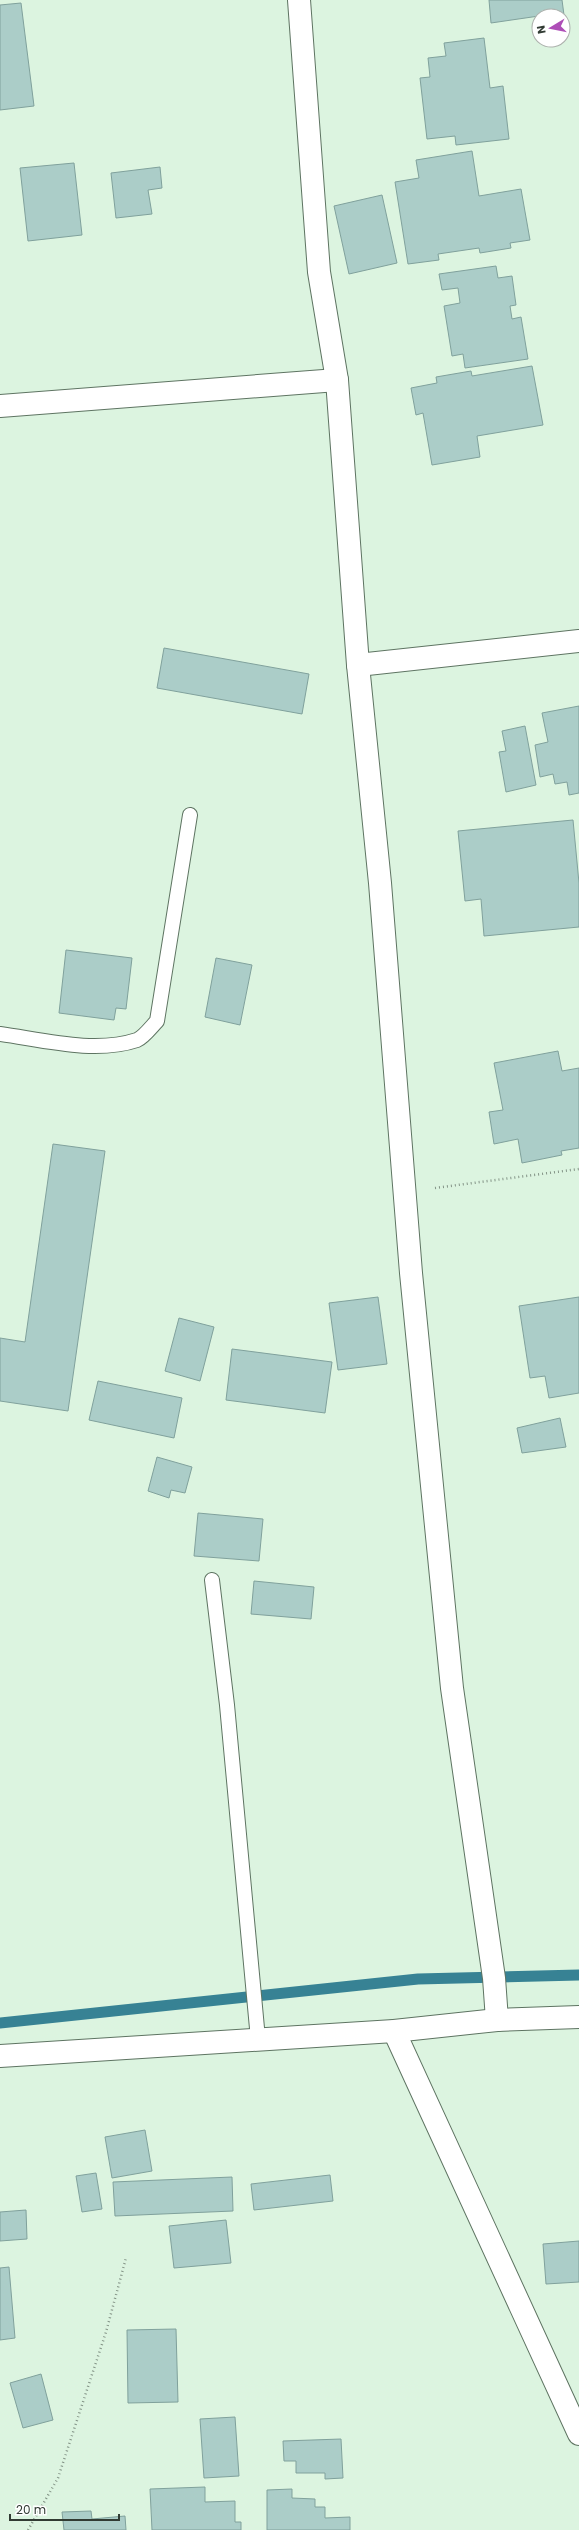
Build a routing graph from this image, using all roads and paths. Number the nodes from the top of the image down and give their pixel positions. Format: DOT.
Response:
graph roads {
  1 [pos="299,0"];
  2 [pos="337,380"];
  3 [pos="0,406"];
  4 [pos="579,641"];
  5 [pos="358,665"];
  6 [pos="190,815"];
  7 [pos="0,1034"];
  8 [pos="579,1169"];
  9 [pos="405,1192"];
  10 [pos="212,1580"];
  11 [pos="579,2017"];
  12 [pos="497,2020"];
  13 [pos="394,2031"];
  14 [pos="258,2038"];
  15 [pos="0,2056"];
  16 [pos="126,2258"];
  17 [pos="579,2434"];
  18 [pos="28,2530"];
  1 -- 2 [label="street"];
  2 -- 3 [label="street"];
  2 -- 5 [label="street"];
  4 -- 5 [label="street"];
  5 -- 9 [label="street"];
  6 -- 7 [label="lane"];
  8 -- 9 [label="path"];
  9 -- 12 [label="street"];
  10 -- 14 [label="lane"];
  11 -- 12 [label="street"];
  12 -- 13 [label="street"];
  13 -- 14 [label="street"];
  13 -- 17 [label="street"];
  14 -- 15 [label="street"];
  16 -- 18 [label="path"];
}
